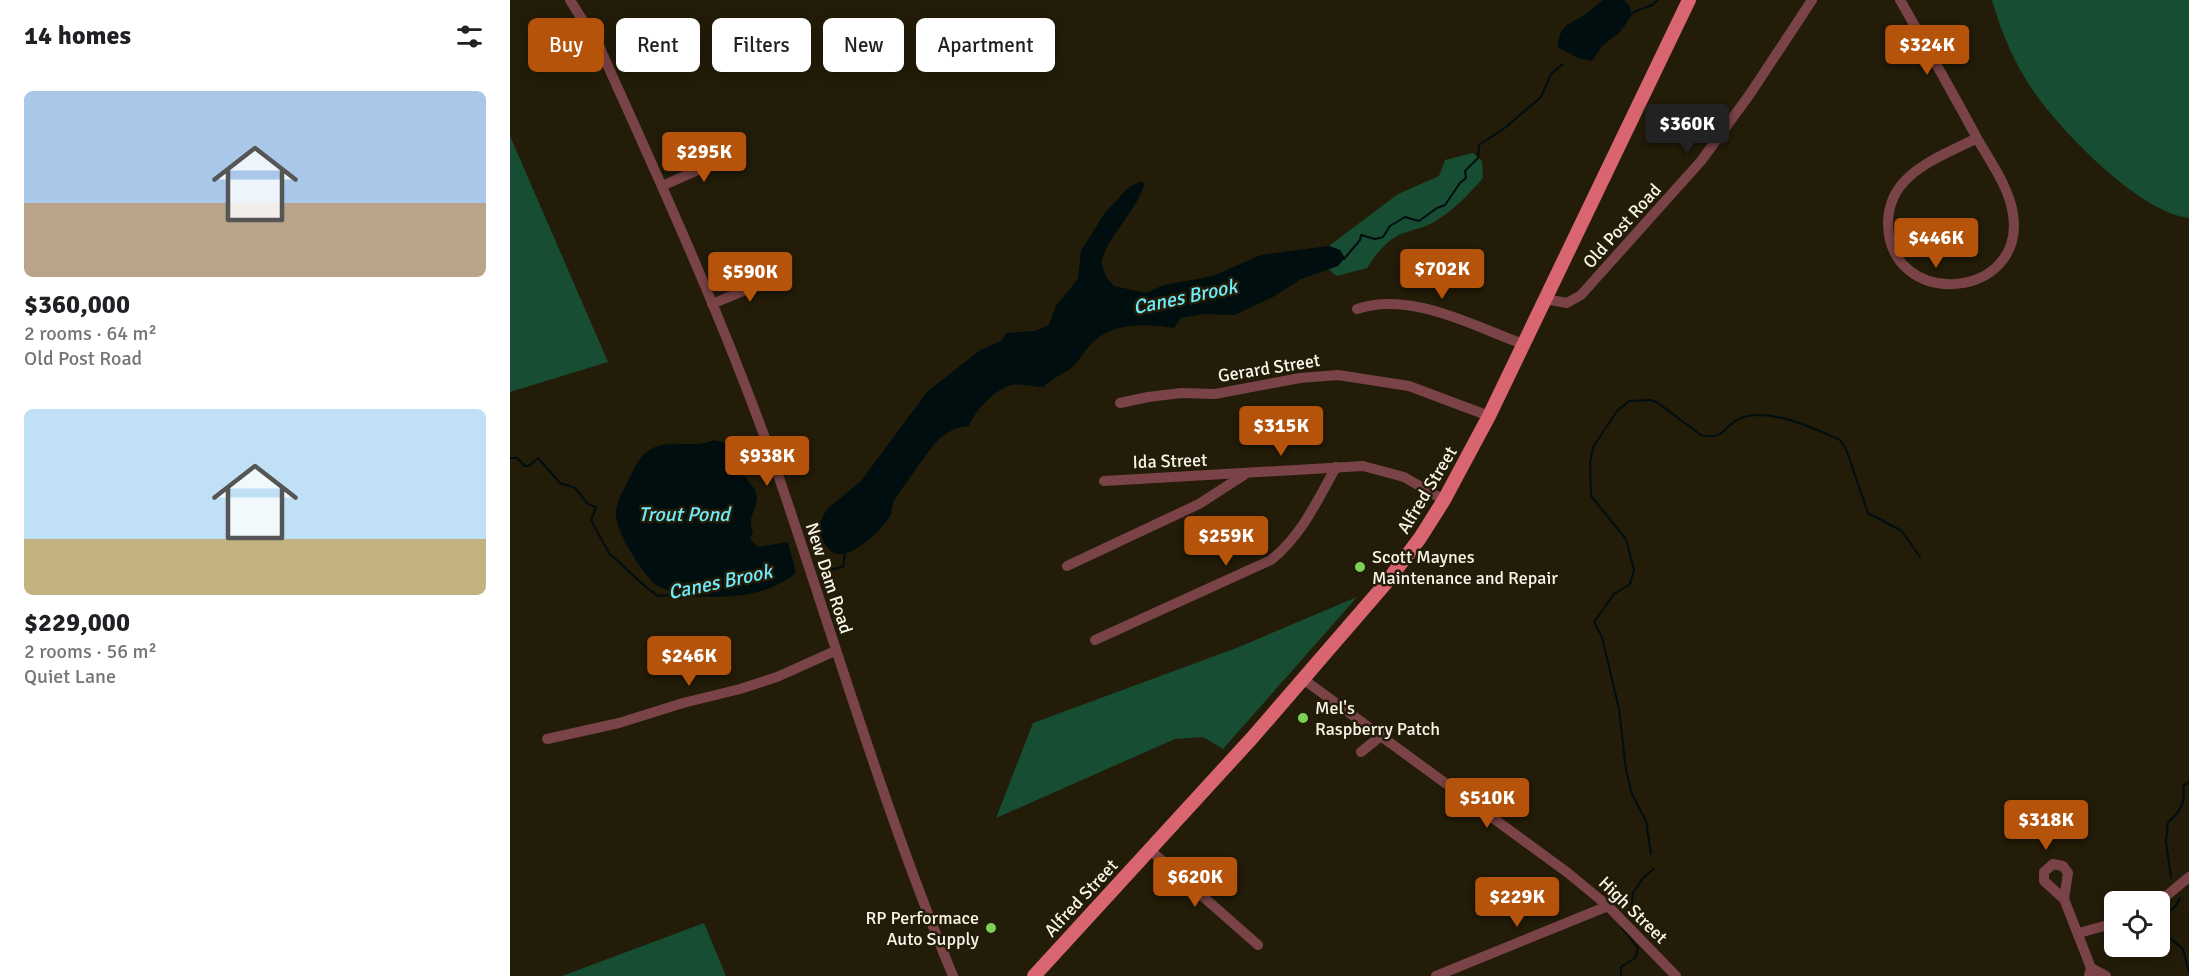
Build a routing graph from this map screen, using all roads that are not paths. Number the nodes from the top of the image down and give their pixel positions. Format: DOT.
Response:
graph roads {
  1 [pos="570,0"];
  2 [pos="1689,0"];
  3 [pos="1812,0"];
  4 [pos="1900,0"];
  5 [pos="1977,138"];
  6 [pos="734,154"];
  7 [pos="662,186"];
  8 [pos="777,277"];
  9 [pos="1545,299"];
  10 [pos="712,304"];
  11 [pos="1357,309"];
  12 [pos="1523,344"];
  13 [pos="1119,403"];
  14 [pos="1489,416"];
  15 [pos="1336,467"];
  16 [pos="1245,475"];
  17 [pos="1104,481"];
  18 [pos="1444,500"];
  19 [pos="1066,566"];
  20 [pos="1095,640"];
  21 [pos="835,651"];
  22 [pos="1303,679"];
  23 [pos="1382,735"];
  24 [pos="548,739"];
  25 [pos="1360,752"];
  26 [pos="1150,850"];
  27 [pos="2189,877"];
  28 [pos="2170,893"];
  29 [pos="2064,899"];
  30 [pos="1608,906"];
  31 [pos="2104,925"];
  32 [pos="2079,933"];
  33 [pos="1258,945"];
  34 [pos="2090,972"];
  35 [pos="953,976"];
  36 [pos="1034,976"];
  37 [pos="1437,976"];
  38 [pos="1676,976"];
  39 [pos="2106,976"];
  1 -- 7 [label="street, New Dam Road"];
  2 -- 9 [label="main road, Alfred Street"];
  3 -- 9 [label="street, Old Post Road"];
  4 -- 5 [label="street"];
  5 -- 5 [label="street"];
  6 -- 7 [label="street"];
  7 -- 10 [label="street, New Dam Road"];
  8 -- 10 [label="street"];
  9 -- 12 [label="main road, Alfred Street"];
  10 -- 21 [label="street, New Dam Road"];
  11 -- 12 [label="street"];
  12 -- 14 [label="main road, Alfred Street"];
  13 -- 14 [label="street, Gerard Street"];
  14 -- 18 [label="main road, Alfred Street"];
  15 -- 16 [label="street, Ida Street"];
  15 -- 18 [label="street, Ida Street"];
  15 -- 20 [label="street"];
  16 -- 17 [label="street, Ida Street"];
  16 -- 19 [label="street"];
  18 -- 22 [label="main road, Alfred Street"];
  21 -- 24 [label="street"];
  21 -- 35 [label="street, New Dam Road"];
  22 -- 23 [label="street, High Street"];
  22 -- 26 [label="main road, Alfred Street"];
  23 -- 25 [label="street"];
  23 -- 30 [label="street, High Street"];
  26 -- 33 [label="street"];
  26 -- 36 [label="main road, Alfred Street"];
  27 -- 28 [label="street"];
  29 -- 32 [label="street"];
  30 -- 37 [label="street"];
  30 -- 38 [label="street, High Street"];
  31 -- 32 [label="street"];
  32 -- 34 [label="street"];
  34 -- 39 [label="street"];
}
